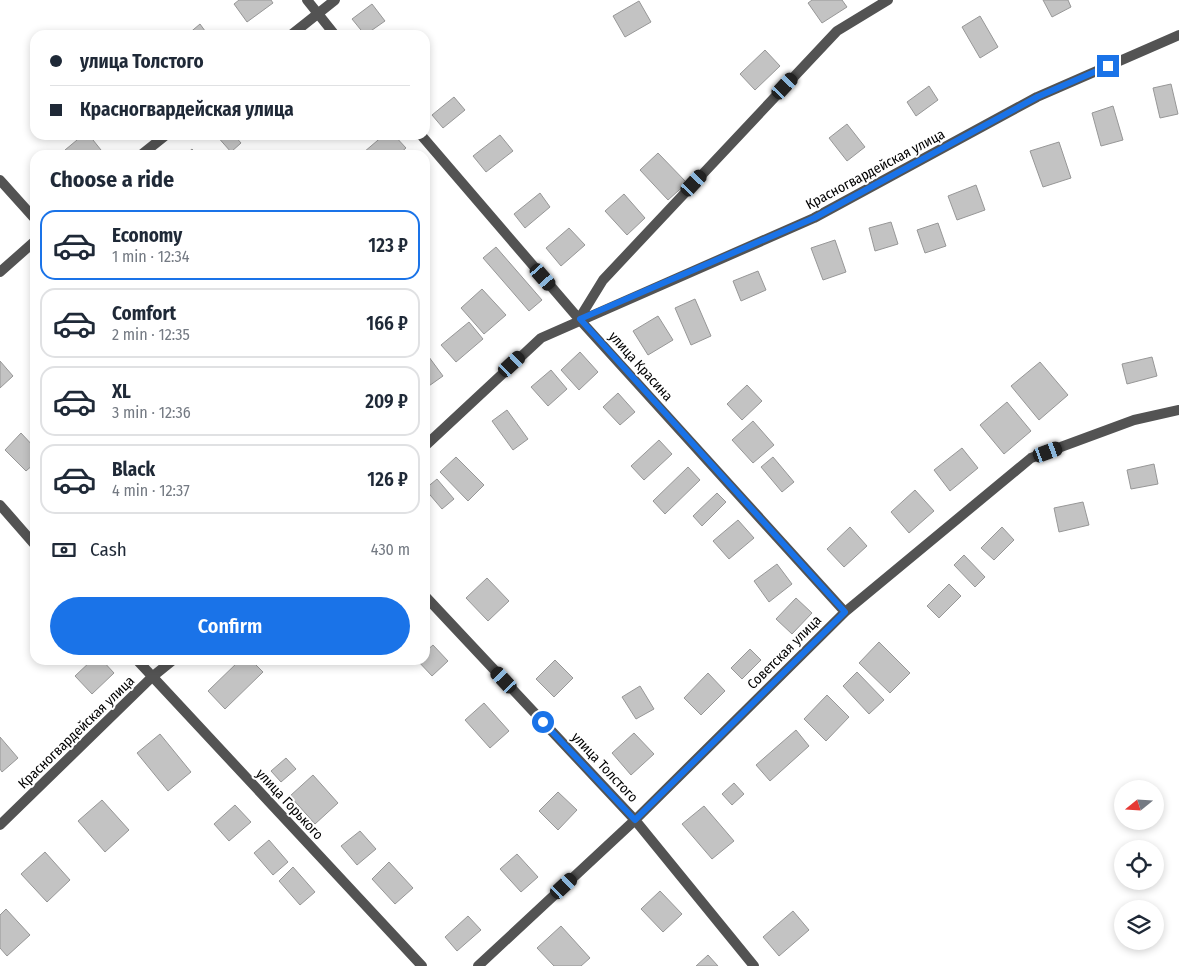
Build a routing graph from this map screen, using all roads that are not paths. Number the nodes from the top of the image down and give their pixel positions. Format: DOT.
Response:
graph roads {
  1 [pos="307,0"];
  2 [pos="335,0"];
  3 [pos="888,0"];
  4 [pos="317,14"];
  5 [pos="297,30"];
  6 [pos="331,30"];
  7 [pos="1179,35"];
  8 [pos="160,140"];
  9 [pos="425,140"];
  10 [pos="147,150"];
  11 [pos="0,180"];
  12 [pos="30,213"];
  13 [pos="30,245"];
  14 [pos="0,272"];
  15 [pos="580,319"];
  16 [pos="1179,410"];
  17 [pos="430,441"];
  18 [pos="0,505"];
  19 [pos="30,539"];
  20 [pos="430,601"];
  21 [pos="845,612"];
  22 [pos="142,665"];
  23 [pos="167,665"];
  24 [pos="152,677"];
  25 [pos="635,820"];
  26 [pos="0,825"];
  27 [pos="422,966"];
  28 [pos="478,966"];
  29 [pos="754,966"];
  1 -- 4 [label="street"];
  2 -- 4 [label="street"];
  3 -- 15 [label="street"];
  4 -- 5 [label="street"];
  4 -- 6 [label="street"];
  7 -- 15 [label="street, Красногвардейская улица"];
  8 -- 10 [label="street"];
  9 -- 15 [label="street, улица Красина"];
  11 -- 12 [label="street"];
  13 -- 14 [label="street"];
  15 -- 17 [label="street, Красногвардейская улица"];
  15 -- 21 [label="street, улица Красина"];
  16 -- 21 [label="street, Советская улица"];
  18 -- 19 [label="street"];
  20 -- 25 [label="street, улица Толстого"];
  21 -- 25 [label="street, Советская улица"];
  22 -- 24 [label="street, улица Горького"];
  23 -- 24 [label="street, Красногвардейская улица"];
  24 -- 26 [label="street, Красногвардейская улица"];
  24 -- 27 [label="street, улица Горького"];
  25 -- 28 [label="street, Советская улица"];
  25 -- 29 [label="street, улица Толстого"];
}
